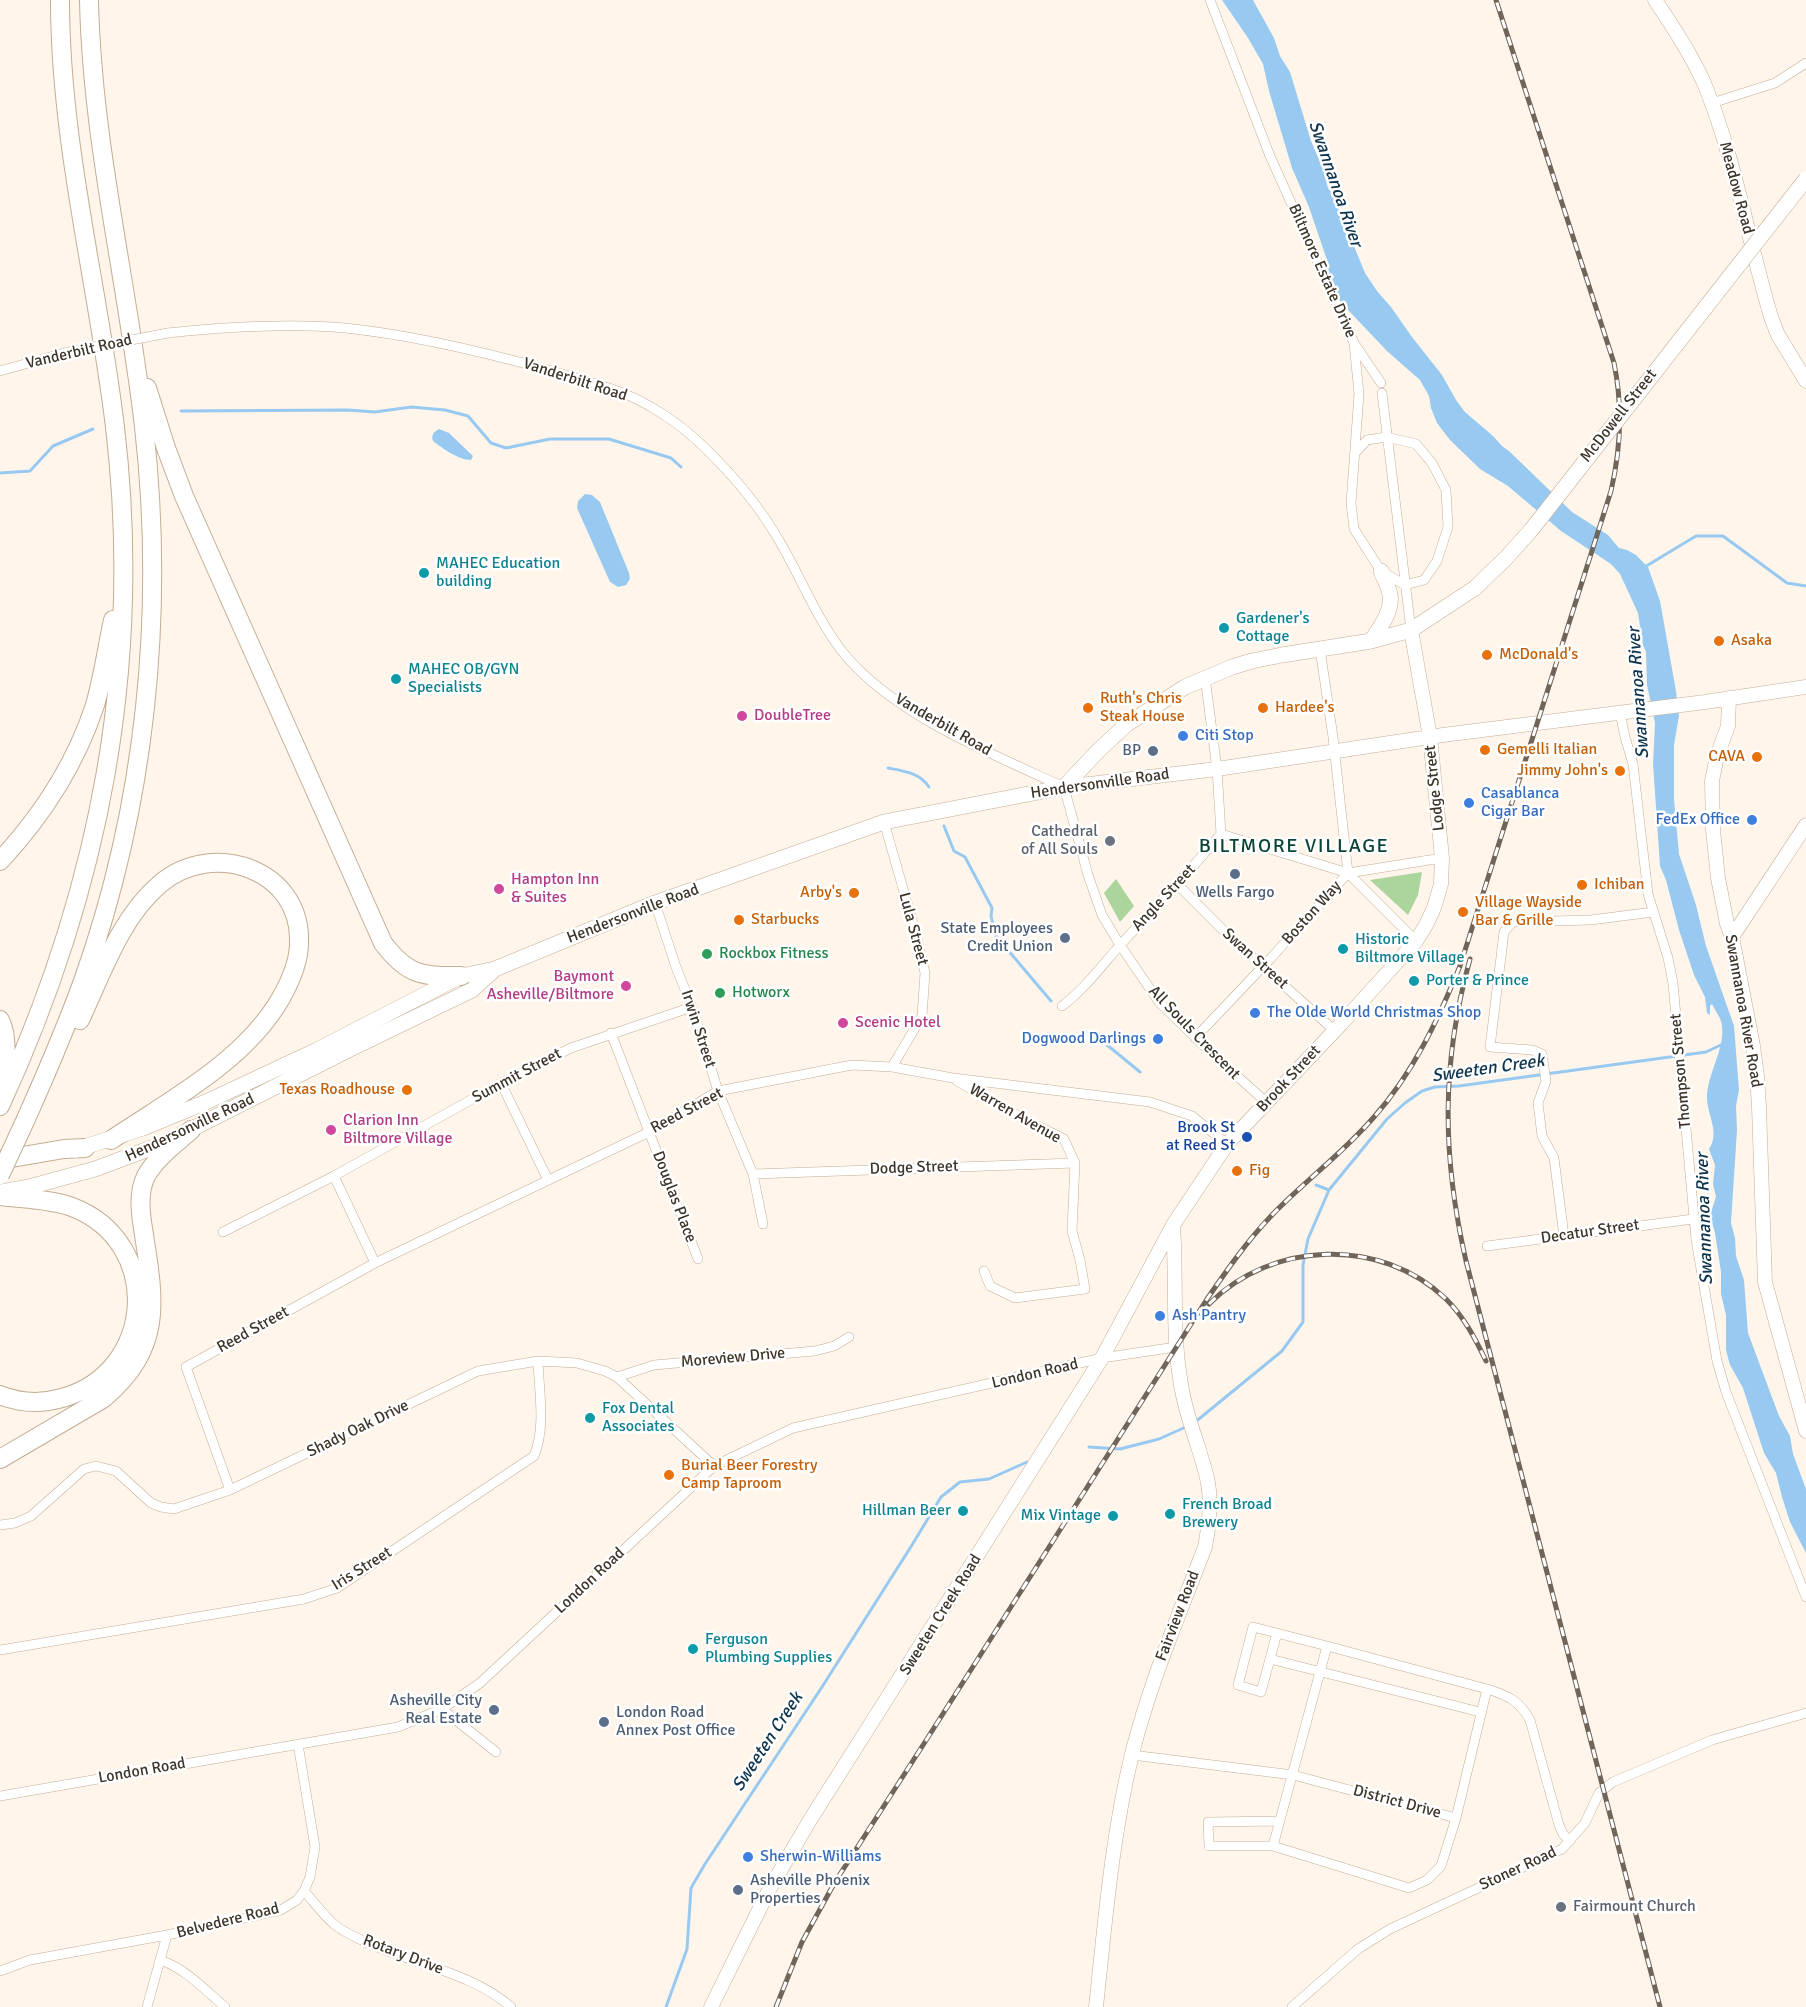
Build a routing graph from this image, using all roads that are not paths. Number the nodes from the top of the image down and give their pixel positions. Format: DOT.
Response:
graph roads {
  1 [pos="60,0"];
  2 [pos="88,0"];
  3 [pos="1210,0"];
  4 [pos="1655,0"];
  5 [pos="1806,63"];
  6 [pos="1712,103"];
  7 [pos="1806,180"];
  8 [pos="1354,343"];
  9 [pos="132,347"];
  10 [pos="0,371"];
  11 [pos="1806,381"];
  12 [pos="1386,437"];
  13 [pos="1355,453"];
  14 [pos="1381,571"];
  15 [pos="124,578"];
  16 [pos="1405,585"];
  17 [pos="1411,630"];
  18 [pos="1371,641"];
  19 [pos="1320,649"];
  20 [pos="1204,677"];
  21 [pos="1806,687"];
  22 [pos="1728,698"];
  23 [pos="1620,713"];
  24 [pos="1430,737"];
  25 [pos="1334,752"];
  26 [pos="1217,769"];
  27 [pos="1064,787"];
  28 [pos="884,822"];
  29 [pos="1806,825"];
  30 [pos="1221,834"];
  31 [pos="1442,858"];
  32 [pos="0,861"];
  33 [pos="1348,873"];
  34 [pos="1178,885"];
  35 [pos="655,903"];
  36 [pos="1653,912"];
  37 [pos="1732,937"];
  38 [pos="1416,942"];
  39 [pos="1120,945"];
  40 [pos="1262,966"];
  41 [pos="495,969"];
  42 [pos="461,976"];
  43 [pos="1062,1006"];
  44 [pos="692,1007"];
  45 [pos="0,1020"];
  46 [pos="1335,1030"];
  47 [pos="611,1034"];
  48 [pos="1195,1038"];
  49 [pos="892,1067"];
  50 [pos="46,1075"];
  51 [pos="953,1078"];
  52 [pos="501,1083"];
  53 [pos="0,1091"];
  54 [pos="718,1091"];
  55 [pos="1267,1103"];
  56 [pos="0,1106"];
  57 [pos="191,1131"];
  58 [pos="649,1132"];
  59 [pos="111,1140"];
  60 [pos="1227,1144"];
  61 [pos="85,1148"];
  62 [pos="0,1162"];
  63 [pos="1075,1163"];
  64 [pos="753,1174"];
  65 [pos="0,1175"];
  66 [pos="334,1176"];
  67 [pos="548,1180"];
  68 [pos="0,1194"];
  69 [pos="1693,1219"];
  70 [pos="762,1224"];
  71 [pos="1173,1225"];
  72 [pos="224,1232"];
  73 [pos="1564,1236"];
  74 [pos="1487,1246"];
  75 [pos="698,1259"];
  76 [pos="375,1263"];
  77 [pos="984,1271"];
  78 [pos="849,1337"];
  79 [pos="1176,1347"];
  80 [pos="1102,1359"];
  81 [pos="538,1361"];
  82 [pos="617,1377"];
  83 [pos="0,1395"];
  84 [pos="1806,1429"];
  85 [pos="0,1459"];
  86 [pos="714,1466"];
  87 [pos="230,1490"];
  88 [pos="0,1525"];
  89 [pos="1806,1597"];
  90 [pos="1277,1633"];
  91 [pos="1327,1646"];
  92 [pos="0,1650"];
  93 [pos="1270,1659"];
  94 [pos="1320,1671"];
  95 [pos="1487,1689"];
  96 [pos="441,1709"];
  97 [pos="1480,1712"];
  98 [pos="1806,1713"];
  99 [pos="298,1744"];
  100 [pos="496,1752"];
  101 [pos="1132,1755"];
  102 [pos="1293,1775"];
  103 [pos="0,1796"];
  104 [pos="1456,1818"];
  105 [pos="1281,1821"];
  106 [pos="1570,1841"];
  107 [pos="1273,1846"];
  108 [pos="304,1891"];
  109 [pos="167,1935"];
  110 [pos="160,1960"];
  111 [pos="0,1971"];
  112 [pos="147,2007"];
  113 [pos="225,2007"];
  114 [pos="511,2007"];
  115 [pos="711,2007"];
  116 [pos="1096,2007"];
  117 [pos="1292,2007"];
  1 -- 15 [label="highway"];
  2 -- 9 [label="highway"];
  3 -- 8 [label="street, Biltmore Estate Drive"];
  4 -- 6 [label="main road, Meadow Road"];
  5 -- 6 [label="street"];
  6 -- 11 [label="main road, Meadow Road"];
  7 -- 17 [label="main road, McDowell Street, bridge"];
  8 -- 12 [label="street, Biltmore Estate Drive"];
  8 -- 13 [label="street"];
  9 -- 42 [label="highway"];
  9 -- 50 [label="highway"];
  10 -- 27 [label="street, Vanderbilt Road, bridge"];
  12 -- 13 [label="street"];
  12 -- 16 [label="street, Biltmore Estate Drive"];
  12 -- 16 [label="street"];
  13 -- 14 [label="street"];
  14 -- 16 [label="street"];
  14 -- 18 [label="main road"];
  15 -- 32 [label="highway"];
  15 -- 56 [label="highway"];
  16 -- 17 [label="street, Biltmore Estate Drive"];
  17 -- 18 [label="main road"];
  17 -- 24 [label="main road, Lodge Street"];
  18 -- 19 [label="main road"];
  19 -- 20 [label="main road"];
  19 -- 25 [label="street, Boston Way"];
  20 -- 26 [label="street"];
  20 -- 27 [label="main road"];
  21 -- 22 [label="main road, Hendersonville Road"];
  22 -- 23 [label="main road, Hendersonville Road"];
  22 -- 37 [label="main road, Swannanoa River Road"];
  23 -- 24 [label="main road, Hendersonville Road"];
  23 -- 36 [label="street, Thompson Street"];
  24 -- 25 [label="main road, Hendersonville Road"];
  24 -- 31 [label="main road, Lodge Street"];
  25 -- 26 [label="main road, Hendersonville Road"];
  25 -- 33 [label="street, Boston Way"];
  26 -- 27 [label="main road, Hendersonville Road"];
  26 -- 30 [label="street"];
  27 -- 28 [label="main road, Hendersonville Road"];
  27 -- 39 [label="street, All Souls Crescent"];
  28 -- 35 [label="main road, Hendersonville Road"];
  28 -- 49 [label="street, Lula Street"];
  29 -- 37 [label="main road"];
  30 -- 33 [label="street"];
  30 -- 34 [label="street, Angle Street"];
  31 -- 33 [label="street"];
  31 -- 38 [label="main road, Lodge Street"];
  33 -- 38 [label="street"];
  33 -- 40 [label="street, Boston Way"];
  34 -- 39 [label="street, Angle Street"];
  34 -- 40 [label="street, Swan Street"];
  35 -- 41 [label="main road, Hendersonville Road"];
  35 -- 44 [label="street, Irwin Street"];
  36 -- 69 [label="street, Thompson Street"];
  36 -- 73 [label="street"];
  37 -- 84 [label="main road, Swannanoa River Road"];
  38 -- 46 [label="main road, Brook Street"];
  39 -- 43 [label="street, Angle Street"];
  39 -- 48 [label="street, All Souls Crescent"];
  40 -- 46 [label="street, Swan Street"];
  40 -- 48 [label="street, Boston Way"];
  41 -- 42 [label="main road, Hendersonville Road"];
  41 -- 57 [label="main road, Hendersonville Road"];
  42 -- 59 [label="main road, Hendersonville Road"];
  44 -- 47 [label="street, Summit Street"];
  44 -- 54 [label="street, Irwin Street"];
  45 -- 53 [label="highway"];
  46 -- 55 [label="main road, Brook Street"];
  47 -- 52 [label="street, Summit Street"];
  47 -- 58 [label="street, Douglas Place"];
  48 -- 55 [label="street, All Souls Crescent"];
  49 -- 51 [label="street, Reed Street"];
  49 -- 54 [label="street, Reed Street"];
  50 -- 59 [label="highway"];
  50 -- 65 [label="highway, bridge"];
  51 -- 60 [label="street, Reed Street"];
  51 -- 63 [label="street, Warren Avenue"];
  52 -- 66 [label="street, Summit Street"];
  52 -- 67 [label="street"];
  54 -- 58 [label="street, Reed Street"];
  54 -- 64 [label="street, Irwin Street"];
  55 -- 60 [label="main road, Brook Street"];
  57 -- 68 [label="main road, Hendersonville Road"];
  57 -- 85 [label="highway"];
  58 -- 67 [label="street, Reed Street"];
  58 -- 75 [label="street, Douglas Place"];
  59 -- 61 [label="main road, Hendersonville Road"];
  60 -- 71 [label="main road, Brook Street"];
  61 -- 62 [label="highway"];
  63 -- 64 [label="street, Dodge Street"];
  63 -- 77 [label="street, Warren Avenue"];
  64 -- 70 [label="street, Irwin Street"];
  66 -- 72 [label="street, Summit Street"];
  66 -- 76 [label="street"];
  67 -- 76 [label="street, Reed Street"];
  68 -- 83 [label="highway"];
  69 -- 73 [label="street, Decatur Street"];
  69 -- 89 [label="street, Thompson Street"];
  71 -- 79 [label="main road, Fairview Road"];
  71 -- 80 [label="main road, Sweeten Creek Road"];
  73 -- 74 [label="street, Decatur Street"];
  76 -- 87 [label="street, Reed Street"];
  78 -- 82 [label="street, Moreview Drive"];
  79 -- 80 [label="street, London Road"];
  79 -- 101 [label="main road, Fairview Road"];
  80 -- 86 [label="street, London Road"];
  80 -- 115 [label="main road, Sweeten Creek Road"];
  81 -- 82 [label="street, Shady Oak Drive"];
  81 -- 87 [label="street, Shady Oak Drive"];
  81 -- 92 [label="street, Iris Street"];
  82 -- 86 [label="street, Shady Oak Drive"];
  86 -- 96 [label="street, London Road"];
  87 -- 88 [label="street, Shady Oak Drive"];
  90 -- 91 [label="street"];
  90 -- 93 [label="street"];
  90 -- 93 [label="street"];
  91 -- 94 [label="street"];
  91 -- 95 [label="street"];
  93 -- 94 [label="street"];
  94 -- 97 [label="street"];
  94 -- 102 [label="street"];
  95 -- 97 [label="street, District Drive"];
  95 -- 106 [label="street"];
  96 -- 99 [label="street, London Road"];
  96 -- 100 [label="street"];
  97 -- 104 [label="street, District Drive"];
  98 -- 106 [label="street, Stoner Road"];
  99 -- 103 [label="street, London Road"];
  99 -- 108 [label="street"];
  101 -- 102 [label="street, District Drive"];
  101 -- 116 [label="main road, Fairview Road"];
  102 -- 104 [label="street, District Drive"];
  102 -- 105 [label="street"];
  104 -- 107 [label="street"];
  105 -- 107 [label="street"];
  105 -- 107 [label="street"];
  106 -- 117 [label="street, Stoner Road"];
  108 -- 109 [label="street, Belvedere Road"];
  108 -- 114 [label="street, Rotary Drive"];
  109 -- 110 [label="street"];
  109 -- 111 [label="street, Belvedere Road"];
  110 -- 112 [label="street"];
  110 -- 113 [label="street"];
}
